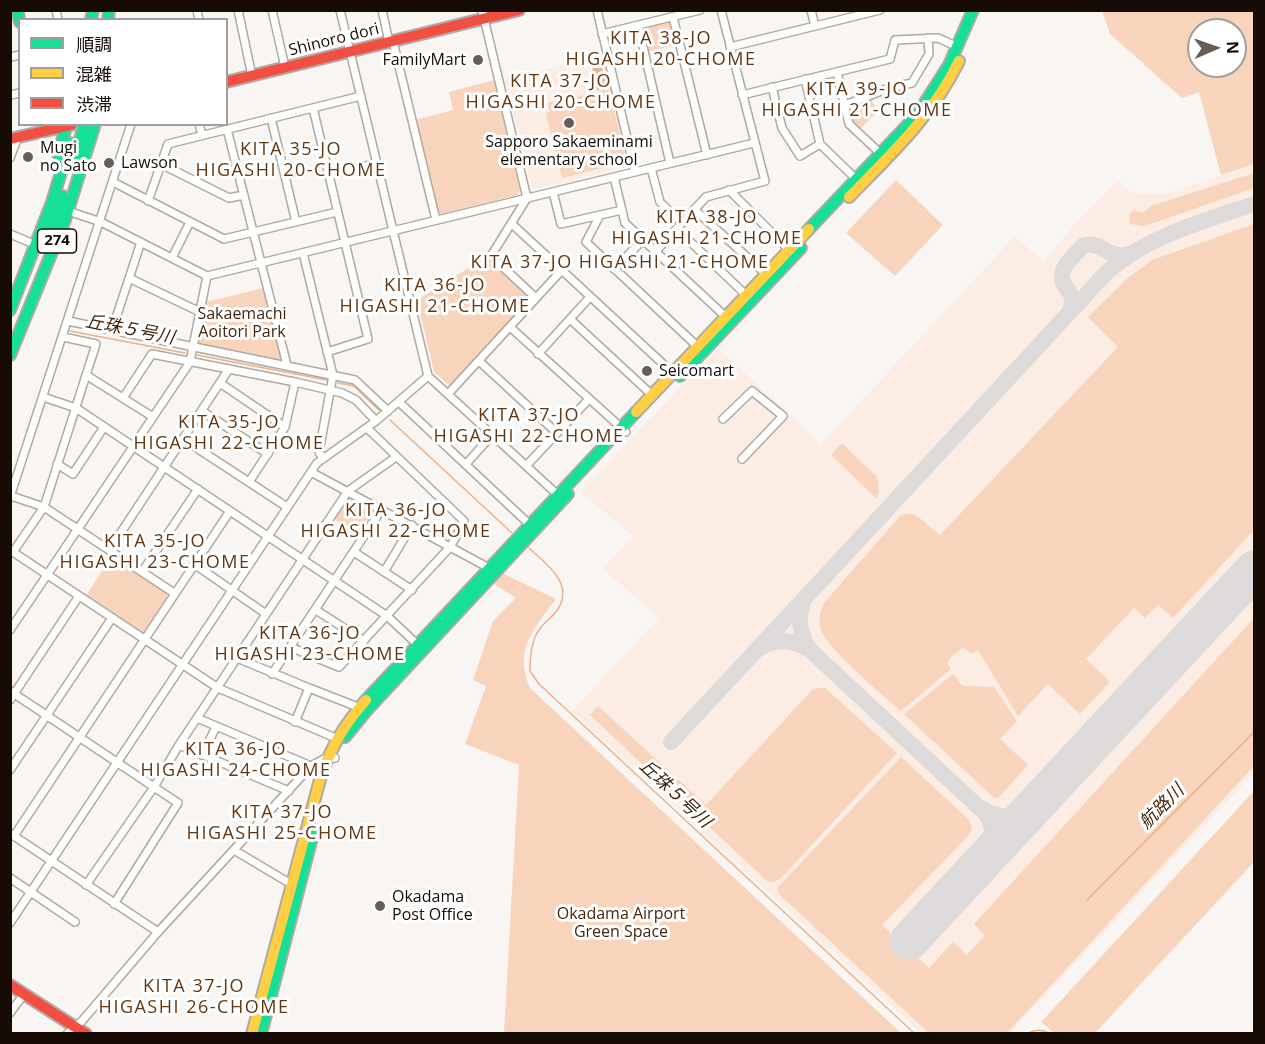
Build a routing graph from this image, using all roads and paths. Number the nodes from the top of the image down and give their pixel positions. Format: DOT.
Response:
graph roads {
  1 [pos="238,10"];
  2 [pos="272,10"];
  3 [pos="340,10"];
  4 [pos="382,10"];
  5 [pos="519,10"];
  6 [pos="597,10"];
  7 [pos="700,10"];
  8 [pos="730,10"];
  9 [pos="811,10"];
  10 [pos="880,10"];
  11 [pos="973,10"];
  12 [pos="980,10"];
  13 [pos="721,11"];
  14 [pos="852,14"];
  15 [pos="483,15"];
  16 [pos="674,17"];
  17 [pos="638,26"];
  18 [pos="815,26"];
  19 [pos="602,34"];
  20 [pos="928,38"];
  21 [pos="391,41"];
  22 [pos="958,46"];
  23 [pos="730,47"];
  24 [pos="350,51"];
  25 [pos="285,67"];
  26 [pos="837,72"];
  27 [pos="252,75"];
  28 [pos="805,79"];
  29 [pos="228,81"];
  30 [pos="772,87"];
  31 [pos="742,94"];
  32 [pos="361,96"];
  33 [pos="844,105"];
  34 [pos="313,108"];
  35 [pos="271,118"];
  36 [pos="66,126"];
  37 [pos="70,126"];
  38 [pos="70,126"];
  39 [pos="83,126"];
  40 [pos="94,126"];
  41 [pos="130,126"];
  42 [pos="200,126"];
  43 [pos="227,129"];
  44 [pos="202,135"];
  45 [pos="16,138"];
  46 [pos="754,143"];
  47 [pos="820,144"];
  48 [pos="880,153"];
  49 [pos="708,154"];
  50 [pos="10,158"];
  51 [pos="377,163"];
  52 [pos="670,163"];
  53 [pos="161,164"];
  54 [pos="651,168"];
  55 [pos="635,172"];
  56 [pos="330,175"];
  57 [pos="614,177"];
  58 [pos="856,179"];
  59 [pos="113,182"];
  60 [pos="729,190"];
  61 [pos="553,192"];
  62 [pos="244,195"];
  63 [pos="527,198"];
  64 [pos="148,201"];
  65 [pos="694,209"];
  66 [pos="622,210"];
  67 [pos="68,212"];
  68 [pos="337,212"];
  69 [pos="600,215"];
  70 [pos="436,220"];
  71 [pos="101,222"];
  72 [pos="190,222"];
  73 [pos="296,222"];
  74 [pos="512,224"];
  75 [pos="679,226"];
  76 [pos="393,231"];
  77 [pos="253,233"];
  78 [pos="10,234"];
  79 [pos="643,240"];
  80 [pos="29,242"];
  81 [pos="141,242"];
  82 [pos="345,243"];
  83 [pos="656,251"];
  84 [pos="303,253"];
  85 [pos="791,253"];
  86 [pos="172,258"];
  87 [pos="261,263"];
  88 [pos="614,269"];
  89 [pos="561,271"];
  90 [pos="207,276"];
  91 [pos="768,277"];
  92 [pos="129,278"];
  93 [pos="10,289"];
  94 [pos="746,295"];
  95 [pos="590,297"];
  96 [pos="536,298"];
  97 [pos="10,310"];
  98 [pos="200,312"];
  99 [pos="570,319"];
  100 [pos="728,319"];
  101 [pos="68,321"];
  102 [pos="510,327"];
  103 [pos="112,330"];
  104 [pos="10,333"];
  105 [pos="63,337"];
  106 [pos="193,346"];
  107 [pos="697,346"];
  108 [pos="327,352"];
  109 [pos="538,354"];
  110 [pos="10,356"];
  111 [pos="479,361"];
  112 [pos="190,362"];
  113 [pos="287,365"];
  114 [pos="229,369"];
  115 [pos="86,375"];
  116 [pos="333,375"];
  117 [pos="428,375"];
  118 [pos="675,375"];
  119 [pos="295,381"];
  120 [pos="220,383"];
  121 [pos="330,390"];
  122 [pos="448,394"];
  123 [pos="652,395"];
  124 [pos="43,397"];
  125 [pos="123,398"];
  126 [pos="588,400"];
  127 [pos="399,402"];
  128 [pos="76,408"];
  129 [pos="202,411"];
  130 [pos="388,411"];
  131 [pos="153,417"];
  132 [pos="723,419"];
  133 [pos="376,421"];
  134 [pos="104,427"];
  135 [pos="285,427"];
  136 [pos="367,428"];
  137 [pos="624,430"];
  138 [pos="556,433"];
  139 [pos="493,434"];
  140 [pos="183,439"];
  141 [pos="133,446"];
  142 [pos="268,454"];
  143 [pos="396,457"];
  144 [pos="322,459"];
  145 [pos="742,459"];
  146 [pos="57,464"];
  147 [pos="466,464"];
  148 [pos="526,466"];
  149 [pos="165,468"];
  150 [pos="310,472"];
  151 [pos="249,483"];
  152 [pos="198,489"];
  153 [pos="348,491"];
  154 [pos="11,496"];
  155 [pos="561,497"];
  156 [pos="44,507"];
  157 [pos="287,507"];
  158 [pos="382,509"];
  159 [pos="230,511"];
  160 [pos="529,524"];
  161 [pos="412,525"];
  162 [pos="78,528"];
  163 [pos="268,536"];
  164 [pos="451,546"];
  165 [pos="110,549"];
  166 [pos="12,551"];
  167 [pos="354,552"];
  168 [pos="302,559"];
  169 [pos="194,564"];
  170 [pos="489,568"];
  171 [pos="142,572"];
  172 [pos="384,572"];
  173 [pos="47,575"];
  174 [pos="335,580"];
  175 [pos="231,590"];
  176 [pos="412,590"];
  177 [pos="174,593"];
  178 [pos="79,596"];
  179 [pos="316,610"];
  180 [pos="266,614"];
  181 [pos="387,616"];
  182 [pos="112,618"];
  183 [pos="10,630"];
  184 [pos="144,639"];
  185 [pos="364,641"];
  186 [pos="290,647"];
  187 [pos="420,647"];
  188 [pos="237,658"];
  189 [pos="182,664"];
  190 [pos="272,674"];
  191 [pos="218,688"];
  192 [pos="309,688"];
  193 [pos="12,695"];
  194 [pos="363,709"];
  195 [pos="47,715"];
  196 [pos="196,718"];
  197 [pos="295,722"];
  198 [pos="216,727"];
  199 [pos="80,737"];
  200 [pos="340,740"];
  201 [pos="179,745"];
  202 [pos="202,755"];
  203 [pos="331,758"];
  204 [pos="118,762"];
  205 [pos="311,766"];
  206 [pos="10,770"];
  207 [pos="154,787"];
  208 [pos="289,791"];
  209 [pos="12,835"];
  210 [pos="234,850"];
  211 [pos="51,861"];
  212 [pos="10,878"];
  213 [pos="291,884"];
  214 [pos="86,885"];
  215 [pos="31,892"];
  216 [pos="114,904"];
  217 [pos="75,922"];
  218 [pos="10,923"];
  219 [pos="159,932"];
  220 [pos="10,985"];
  221 [pos="24,994"];
  222 [pos="10,1013"];
  223 [pos="71,1030"];
  224 [pos="86,1034"];
  225 [pos="252,1034"];
  226 [pos="261,1034"];
  1 -- 27 [label="street"];
  2 -- 25 [label="street"];
  3 -- 24 [label="street"];
  4 -- 21 [label="street"];
  5 -- 15 [label="main road, Shinoro dori"];
  6 -- 19 [label="street"];
  7 -- 16 [label="street"];
  8 -- 13 [label="street"];
  9 -- 18 [label="street"];
  10 -- 14 [label="street"];
  11 -- 22 [label="main road"];
  12 -- 85 [label="main road"];
  13 -- 23 [label="street"];
  14 -- 18 [label="street"];
  15 -- 21 [label="main road, Shinoro dori"];
  15 -- 63 [label="street"];
  16 -- 17 [label="street"];
  16 -- 49 [label="street"];
  17 -- 19 [label="street"];
  17 -- 52 [label="street"];
  18 -- 23 [label="street"];
  19 -- 55 [label="street"];
  20 -- 22 [label="street"];
  20 -- 26 [label="street"];
  20 -- 33 [label="street"];
  21 -- 24 [label="main road, Shinoro dori"];
  21 -- 70 [label="street"];
  22 -- 48 [label="main road"];
  23 -- 31 [label="street"];
  24 -- 25 [label="main road, Shinoro dori"];
  24 -- 32 [label="street"];
  25 -- 27 [label="main road, Shinoro dori"];
  26 -- 28 [label="street"];
  26 -- 33 [label="street"];
  27 -- 29 [label="main road, Shinoro dori"];
  28 -- 30 [label="street"];
  28 -- 47 [label="street"];
  30 -- 31 [label="street"];
  30 -- 47 [label="street"];
  31 -- 46 [label="street"];
  32 -- 34 [label="street"];
  32 -- 51 [label="street"];
  33 -- 48 [label="street"];
  34 -- 35 [label="street"];
  34 -- 56 [label="street"];
  35 -- 43 [label="street"];
  35 -- 73 [label="street"];
  36 -- 45 [label="main road"];
  37 -- 80 [label="main road, 274"];
  38 -- 97 [label="main road"];
  39 -- 104 [label="main road"];
  40 -- 67 [label="main road, 274"];
  41 -- 59 [label="street"];
  42 -- 44 [label="street"];
  43 -- 44 [label="street"];
  43 -- 62 [label="street"];
  44 -- 53 [label="street"];
  45 -- 50 [label="street"];
  46 -- 49 [label="street"];
  46 -- 60 [label="street"];
  47 -- 58 [label="street"];
  48 -- 58 [label="main road"];
  49 -- 52 [label="street"];
  51 -- 56 [label="street"];
  51 -- 76 [label="street"];
  52 -- 54 [label="street"];
  53 -- 62 [label="street"];
  53 -- 64 [label="street"];
  54 -- 55 [label="street"];
  54 -- 75 [label="street"];
  55 -- 57 [label="street"];
  56 -- 68 [label="street"];
  57 -- 61 [label="street"];
  57 -- 66 [label="street"];
  58 -- 85 [label="main road"];
  59 -- 64 [label="street"];
  59 -- 71 [label="street"];
  60 -- 65 [label="street"];
  60 -- 85 [label="street"];
  61 -- 63 [label="street"];
  61 -- 69 [label="street"];
  62 -- 77 [label="street"];
  63 -- 70 [label="street"];
  63 -- 74 [label="street"];
  64 -- 72 [label="street"];
  65 -- 75 [label="street"];
  65 -- 91 [label="street"];
  66 -- 69 [label="street"];
  66 -- 79 [label="street"];
  67 -- 71 [label="street"];
  67 -- 110 [label="main road, 274"];
  68 -- 73 [label="street"];
  68 -- 82 [label="street"];
  69 -- 88 [label="street"];
  70 -- 76 [label="street"];
  71 -- 81 [label="street"];
  71 -- 101 [label="street"];
  72 -- 77 [label="street"];
  72 -- 86 [label="street"];
  73 -- 77 [label="street"];
  74 -- 89 [label="street"];
  74 -- 96 [label="street"];
  75 -- 83 [label="street"];
  75 -- 94 [label="street"];
  76 -- 82 [label="street"];
  76 -- 117 [label="street"];
  77 -- 87 [label="street"];
  78 -- 80 [label="street"];
  79 -- 83 [label="street"];
  79 -- 88 [label="street"];
  80 -- 93 [label="main road, 274"];
  81 -- 86 [label="street"];
  81 -- 92 [label="street"];
  82 -- 84 [label="street"];
  82 -- 108 [label="street"];
  83 -- 100 [label="street"];
  84 -- 87 [label="street"];
  84 -- 108 [label="street"];
  85 -- 91 [label="main road"];
  86 -- 90 [label="street"];
  87 -- 90 [label="street"];
  87 -- 113 [label="street"];
  88 -- 107 [label="street"];
  89 -- 95 [label="street"];
  89 -- 96 [label="street"];
  90 -- 98 [label="street"];
  91 -- 94 [label="main road"];
  91 -- 100 [label="main road"];
  92 -- 98 [label="street"];
  92 -- 103 [label="street"];
  94 -- 100 [label="main road"];
  95 -- 99 [label="street"];
  95 -- 118 [label="street"];
  96 -- 102 [label="street"];
  98 -- 106 [label="street"];
  99 -- 109 [label="street"];
  99 -- 123 [label="street"];
  100 -- 107 [label="main road"];
  100 -- 118 [label="main road"];
  101 -- 103 [label="street"];
  101 -- 105 [label="street"];
  102 -- 109 [label="street"];
  102 -- 111 [label="street"];
  103 -- 106 [label="street"];
  105 -- 115 [label="street"];
  105 -- 124 [label="street"];
  106 -- 112 [label="street"];
  106 -- 113 [label="street"];
  107 -- 118 [label="main road"];
  108 -- 116 [label="street"];
  109 -- 126 [label="street"];
  111 -- 122 [label="street"];
  111 -- 138 [label="street"];
  112 -- 114 [label="street"];
  112 -- 125 [label="street"];
  112 -- 131 [label="street"];
  113 -- 116 [label="street"];
  114 -- 119 [label="street"];
  114 -- 120 [label="street"];
  115 -- 125 [label="street"];
  115 -- 128 [label="street"];
  116 -- 121 [label="street"];
  116 -- 130 [label="street"];
  117 -- 122 [label="street"];
  117 -- 127 [label="street"];
  118 -- 123 [label="main road"];
  118 -- 137 [label="main road"];
  119 -- 121 [label="street"];
  119 -- 135 [label="street"];
  120 -- 129 [label="street"];
  120 -- 135 [label="street"];
  121 -- 133 [label="street"];
  121 -- 144 [label="street"];
  122 -- 139 [label="street"];
  123 -- 137 [label="main road"];
  124 -- 128 [label="street"];
  124 -- 154 [label="street"];
  125 -- 131 [label="street"];
  126 -- 137 [label="street"];
  126 -- 138 [label="street"];
  127 -- 130 [label="street"];
  127 -- 147 [label="street"];
  128 -- 134 [label="street"];
  128 -- 146 [label="street"];
  129 -- 140 [label="street"];
  129 -- 142 [label="street"];
  130 -- 133 [label="street"];
  131 -- 141 [label="street"];
  132 -- 145 [label="street"];
  133 -- 136 [label="street"];
  134 -- 141 [label="street"];
  134 -- 146 [label="street"];
  135 -- 142 [label="street"];
  136 -- 143 [label="street"];
  136 -- 144 [label="street"];
  137 -- 155 [label="main road"];
  138 -- 148 [label="street"];
  139 -- 147 [label="street"];
  139 -- 148 [label="street"];
  140 -- 149 [label="street"];
  140 -- 151 [label="street"];
  141 -- 149 [label="street"];
  141 -- 162 [label="street"];
  142 -- 151 [label="street"];
  143 -- 153 [label="street"];
  143 -- 164 [label="street"];
  144 -- 150 [label="street"];
  146 -- 156 [label="street"];
  147 -- 160 [label="street"];
  148 -- 155 [label="street"];
  149 -- 152 [label="street"];
  149 -- 165 [label="street"];
  150 -- 153 [label="street"];
  150 -- 157 [label="street"];
  151 -- 157 [label="street"];
  152 -- 159 [label="street"];
  152 -- 171 [label="street"];
  153 -- 158 [label="street"];
  153 -- 168 [label="street"];
  154 -- 156 [label="street"];
  155 -- 160 [label="main road"];
  155 -- 187 [label="main road"];
  156 -- 162 [label="street"];
  156 -- 166 [label="street"];
  157 -- 163 [label="street"];
  158 -- 161 [label="street"];
  158 -- 167 [label="street"];
  159 -- 163 [label="street"];
  159 -- 169 [label="street"];
  160 -- 170 [label="main road"];
  161 -- 164 [label="street"];
  161 -- 172 [label="street"];
  162 -- 165 [label="street"];
  162 -- 173 [label="street"];
  163 -- 168 [label="street"];
  163 -- 175 [label="street"];
  164 -- 170 [label="street"];
  164 -- 176 [label="street"];
  165 -- 171 [label="street"];
  166 -- 173 [label="street"];
  167 -- 172 [label="street"];
  167 -- 174 [label="street"];
  168 -- 174 [label="street"];
  168 -- 180 [label="street"];
  169 -- 175 [label="street"];
  169 -- 177 [label="street"];
  170 -- 187 [label="main road"];
  171 -- 177 [label="street"];
  172 -- 176 [label="street"];
  173 -- 178 [label="street"];
  173 -- 183 [label="street"];
  174 -- 179 [label="street"];
  174 -- 181 [label="street"];
  175 -- 180 [label="street"];
  175 -- 189 [label="street"];
  176 -- 181 [label="street"];
  177 -- 184 [label="street"];
  178 -- 182 [label="street"];
  178 -- 193 [label="street"];
  179 -- 185 [label="street"];
  179 -- 186 [label="street"];
  180 -- 188 [label="street"];
  181 -- 185 [label="street"];
  181 -- 187 [label="street"];
  182 -- 184 [label="street"];
  182 -- 195 [label="street"];
  184 -- 189 [label="street"];
  184 -- 199 [label="street"];
  185 -- 186 [label="street"];
  186 -- 190 [label="street"];
  187 -- 194 [label="main road"];
  188 -- 190 [label="street"];
  188 -- 191 [label="street"];
  189 -- 191 [label="street"];
  189 -- 204 [label="street"];
  190 -- 192 [label="street"];
  191 -- 196 [label="street"];
  191 -- 197 [label="street"];
  192 -- 194 [label="street"];
  192 -- 197 [label="street"];
  193 -- 195 [label="street"];
  194 -- 200 [label="main road"];
  195 -- 199 [label="street"];
  195 -- 206 [label="street"];
  196 -- 198 [label="street"];
  196 -- 201 [label="street"];
  197 -- 200 [label="street"];
  198 -- 202 [label="street"];
  198 -- 205 [label="street"];
  199 -- 204 [label="street"];
  199 -- 209 [label="street"];
  200 -- 203 [label="main road"];
  201 -- 202 [label="street"];
  201 -- 207 [label="street"];
  202 -- 208 [label="street"];
  203 -- 205 [label="street"];
  203 -- 213 [label="main road"];
  203 -- 226 [label="main road"];
  204 -- 207 [label="street"];
  204 -- 211 [label="street"];
  205 -- 208 [label="street"];
  207 -- 214 [label="street"];
  207 -- 216 [label="street"];
  208 -- 210 [label="street"];
  209 -- 211 [label="street"];
  210 -- 213 [label="street"];
  210 -- 219 [label="street"];
  211 -- 214 [label="street"];
  211 -- 215 [label="street"];
  212 -- 215 [label="street"];
  213 -- 225 [label="main road"];
  214 -- 216 [label="street"];
  215 -- 217 [label="street"];
  215 -- 218 [label="street"];
  216 -- 219 [label="street"];
  219 -- 223 [label="street"];
  220 -- 221 [label="main road"];
  221 -- 222 [label="street"];
  221 -- 223 [label="main road"];
  223 -- 224 [label="main road"];
}
